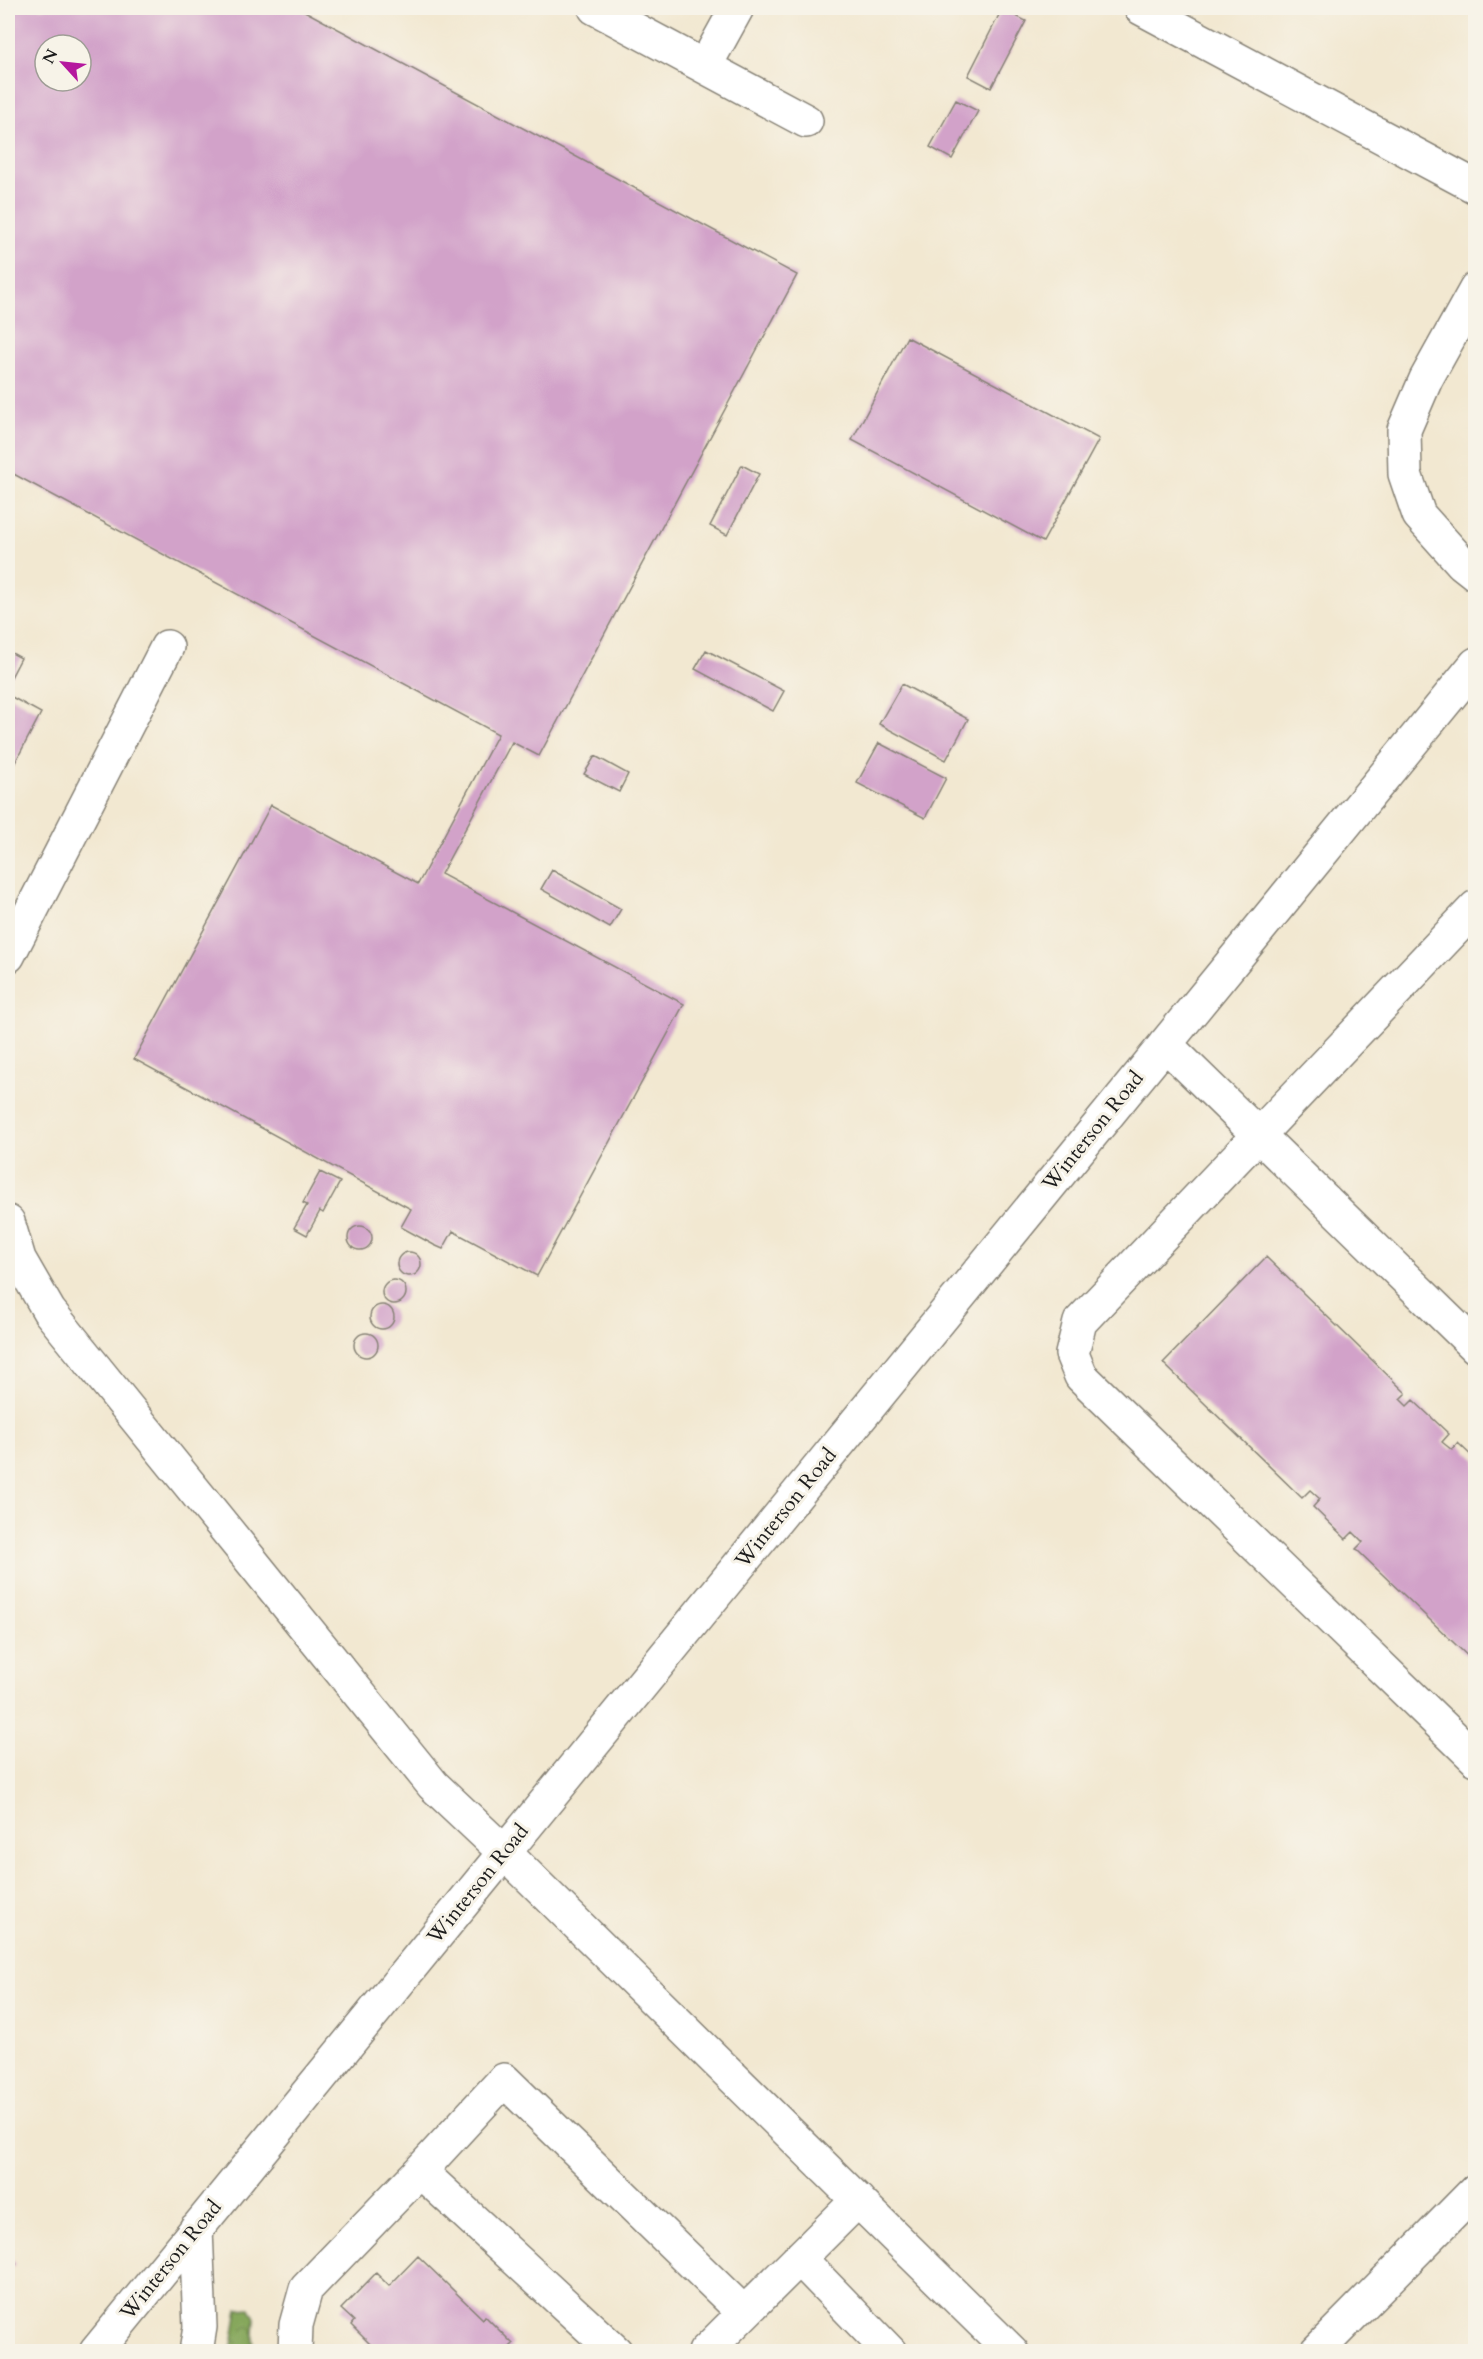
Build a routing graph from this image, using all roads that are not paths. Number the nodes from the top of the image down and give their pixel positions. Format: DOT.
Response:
graph roads {
  1 [pos="595,8"];
  2 [pos="737,8"];
  3 [pos="1141,8"];
  4 [pos="705,66"];
  5 [pos="806,121"];
  6 [pos="1476,187"];
  7 [pos="1476,289"];
  8 [pos="1476,574"];
  9 [pos="167,647"];
  10 [pos="1476,664"];
  11 [pos="1476,907"];
  12 [pos="8,956"];
  13 [pos="1165,1044"];
  14 [pos="1258,1135"];
  15 [pos="8,1222"];
  16 [pos="1476,1347"];
  17 [pos="1476,1759"];
  18 [pos="504,1852"];
  19 [pos="420,2171"];
  20 [pos="1476,2190"];
  21 [pos="858,2200"];
  22 [pos="196,2229"];
  23 [pos="799,2258"];
  24 [pos="744,2313"];
  25 [pos="96,2352"];
  26 [pos="196,2352"];
  27 [pos="295,2352"];
  28 [pos="616,2352"];
  29 [pos="705,2352"];
  30 [pos="890,2352"];
  31 [pos="1012,2352"];
  32 [pos="1316,2352"];
  1 -- 4 [label="street"];
  2 -- 4 [label="street"];
  3 -- 6 [label="street"];
  4 -- 5 [label="street"];
  7 -- 8 [label="street"];
  9 -- 12 [label="street"];
  10 -- 13 [label="street, Winterson Road"];
  11 -- 14 [label="street"];
  13 -- 14 [label="street"];
  13 -- 18 [label="street, Winterson Road"];
  14 -- 16 [label="street"];
  14 -- 17 [label="street"];
  15 -- 18 [label="street"];
  18 -- 21 [label="street"];
  18 -- 22 [label="street, Winterson Road"];
  19 -- 24 [label="street"];
  19 -- 27 [label="street"];
  19 -- 28 [label="street"];
  20 -- 32 [label="street"];
  21 -- 23 [label="street"];
  21 -- 31 [label="street"];
  22 -- 25 [label="street, Winterson Road"];
  22 -- 26 [label="street"];
  23 -- 24 [label="street"];
  23 -- 30 [label="street"];
  24 -- 29 [label="street"];
}
